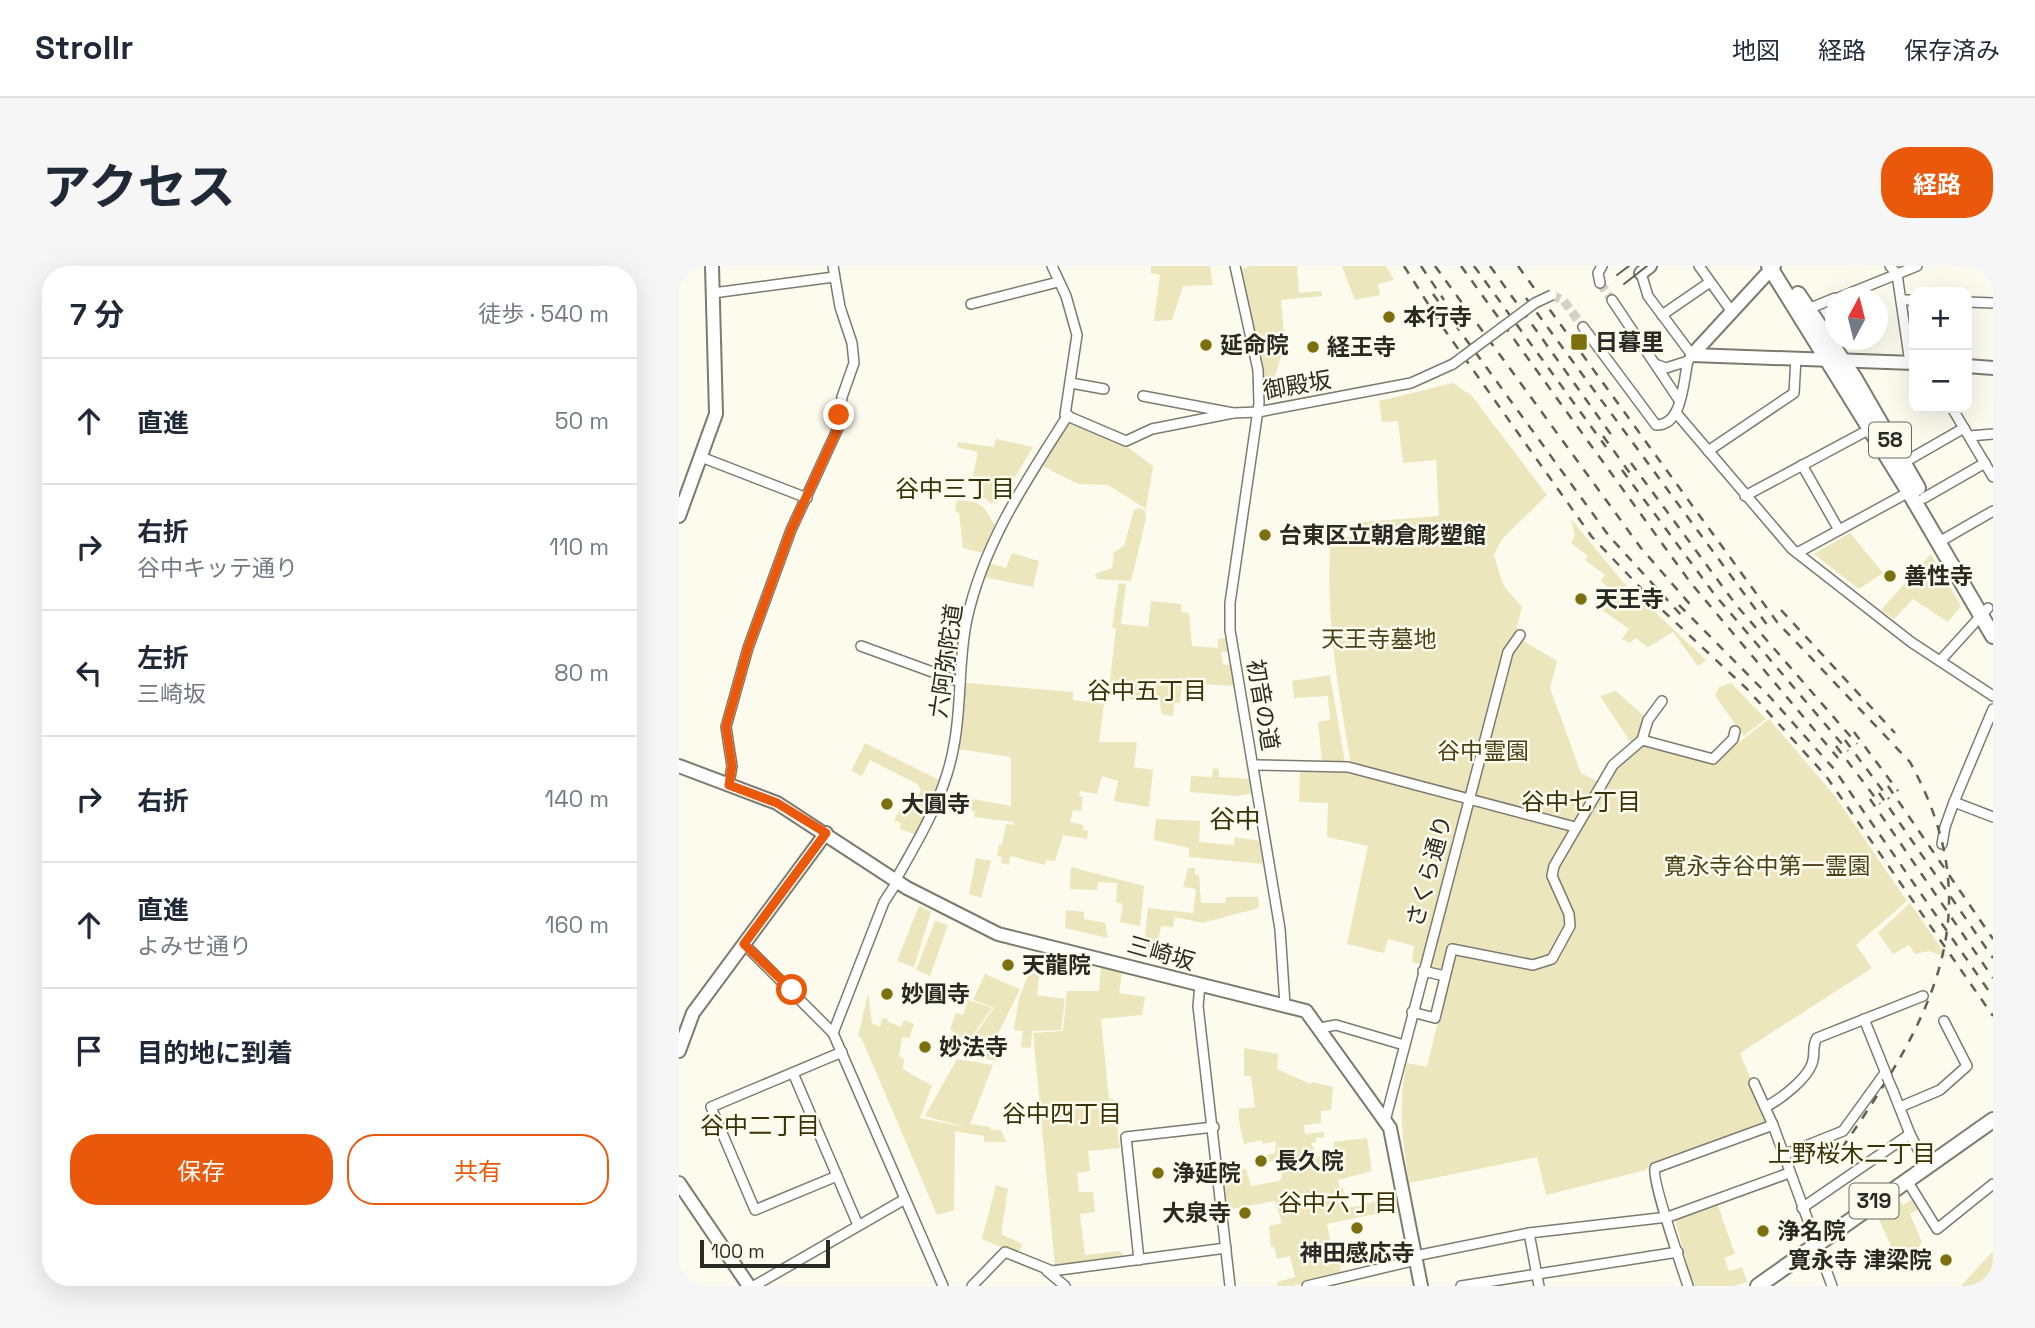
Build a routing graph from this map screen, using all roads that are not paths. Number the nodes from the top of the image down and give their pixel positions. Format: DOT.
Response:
graph roads {
  1 [pos="712,266"];
  2 [pos="833,266"];
  3 [pos="1052,266"];
  4 [pos="1235,266"];
  5 [pos="1602,266"];
  6 [pos="1699,266"];
  7 [pos="1917,266"];
  8 [pos="1774,267"];
  9 [pos="1646,269"];
  10 [pos="1893,270"];
  11 [pos="834,277"];
  12 [pos="1058,282"];
  13 [pos="1710,282"];
  14 [pos="1600,283"];
  15 [pos="1859,287"];
  16 [pos="713,293"];
  17 [pos="1552,295"];
  18 [pos="1612,300"];
  19 [pos="1901,300"];
  20 [pos="1909,300"];
  21 [pos="1972,302"];
  22 [pos="1825,303"];
  23 [pos="1993,303"];
  24 [pos="971,304"];
  25 [pos="1808,309"];
  26 [pos="1732,312"];
  27 [pos="1662,316"];
  28 [pos="1583,327"];
  29 [pos="1910,350"];
  30 [pos="1690,358"];
  31 [pos="1796,358"];
  32 [pos="1835,360"];
  33 [pos="1909,363"];
  34 [pos="1658,365"];
  35 [pos="1972,366"];
  36 [pos="1993,368"];
  37 [pos="1070,384"];
  38 [pos="1104,389"];
  39 [pos="1143,396"];
  40 [pos="1679,401"];
  41 [pos="1258,412"];
  42 [pos="1233,413"];
  43 [pos="1955,413"];
  44 [pos="1677,414"];
  45 [pos="1066,415"];
  46 [pos="1870,429"];
  47 [pos="1967,432"];
  48 [pos="1993,434"];
  49 [pos="1708,452"];
  50 [pos="701,457"];
  51 [pos="1903,463"];
  52 [pos="1985,463"];
  53 [pos="1802,466"];
  54 [pos="1993,477"];
  55 [pos="1909,492"];
  56 [pos="1745,496"];
  57 [pos="807,498"];
  58 [pos="1924,498"];
  59 [pos="1993,511"];
  60 [pos="679,516"];
  61 [pos="1839,530"];
  62 [pos="1943,540"];
  63 [pos="1797,553"];
  64 [pos="1987,614"];
  65 [pos="1520,635"];
  66 [pos="1993,636"];
  67 [pos="860,646"];
  68 [pos="1940,661"];
  69 [pos="960,682"];
  70 [pos="1993,696"];
  71 [pos="1662,701"];
  72 [pos="1993,709"];
  73 [pos="1735,731"];
  74 [pos="1642,740"];
  75 [pos="1255,765"];
  76 [pos="679,766"];
  77 [pos="734,787"];
  78 [pos="1469,799"];
  79 [pos="1954,802"];
  80 [pos="1993,817"];
  81 [pos="1575,827"];
  82 [pos="826,833"];
  83 [pos="1942,844"];
  84 [pos="896,881"];
  85 [pos="744,944"];
  86 [pos="1423,971"];
  87 [pos="1445,976"];
  88 [pos="1200,985"];
  89 [pos="1923,996"];
  90 [pos="1285,1005"];
  91 [pos="1412,1012"];
  92 [pos="1864,1019"];
  93 [pos="1944,1021"];
  94 [pos="1320,1028"];
  95 [pos="834,1032"];
  96 [pos="1404,1045"];
  97 [pos="679,1051"];
  98 [pos="842,1052"];
  99 [pos="793,1073"];
  100 [pos="1886,1075"];
  101 [pos="1753,1083"];
  102 [pos="1765,1107"];
  103 [pos="1900,1107"];
  104 [pos="1993,1120"];
  105 [pos="1385,1121"];
  106 [pos="1773,1125"];
  107 [pos="1214,1127"];
  108 [pos="1910,1134"];
  109 [pos="1783,1155"];
  110 [pos="1926,1165"];
  111 [pos="1789,1173"];
  112 [pos="837,1176"];
  113 [pos="1906,1179"];
  114 [pos="679,1183"];
  115 [pos="1993,1184"];
  116 [pos="905,1199"];
  117 [pos="1802,1208"];
  118 [pos="1668,1217"];
  119 [pos="858,1225"];
  120 [pos="1529,1233"];
  121 [pos="1816,1242"];
  122 [pos="1226,1248"];
  123 [pos="1678,1252"];
  124 [pos="1416,1258"];
  125 [pos="1139,1260"];
  126 [pos="1047,1271"];
  127 [pos="1537,1274"];
  128 [pos="752,1286"];
  129 [pos="943,1286"];
  130 [pos="972,1286"];
  131 [pos="1065,1286"];
  132 [pos="1230,1286"];
  133 [pos="1307,1286"];
  134 [pos="1421,1286"];
  135 [pos="1461,1286"];
  136 [pos="1539,1286"];
  137 [pos="1688,1286"];
  138 [pos="1758,1286"];
  139 [pos="1832,1286"];
  1 -- 16 [label="main road"];
  2 -- 11 [label="street"];
  3 -- 12 [label="street"];
  4 -- 41 [label="street, 初音の道"];
  5 -- 14 [label="street"];
  6 -- 13 [label="street"];
  7 -- 10 [label="street"];
  8 -- 25 [label="main road, 58"];
  8 -- 26 [label="main road"];
  8 -- 32 [label="main road, 58"];
  9 -- 27 [label="street"];
  10 -- 15 [label="street"];
  10 -- 19 [label="street"];
  11 -- 16 [label="street"];
  11 -- 57 [label="street"];
  12 -- 24 [label="street"];
  12 -- 37 [label="street"];
  13 -- 26 [label="street"];
  13 -- 27 [label="street"];
  16 -- 50 [label="main road"];
  17 -- 41 [label="street, 御殿坂, bridge"];
  18 -- 34 [label="street"];
  19 -- 20 [label="street"];
  19 -- 29 [label="street"];
  21 -- 23 [label="street"];
  22 -- 25 [label="street"];
  25 -- 32 [label="main road, 58"];
  26 -- 30 [label="main road"];
  27 -- 30 [label="street"];
  28 -- 44 [label="street"];
  30 -- 31 [label="main road"];
  30 -- 34 [label="street"];
  30 -- 40 [label="street"];
  31 -- 32 [label="main road"];
  31 -- 49 [label="street"];
  32 -- 33 [label="main road"];
  32 -- 46 [label="main road, 58"];
  32 -- 51 [label="main road, 58"];
  34 -- 40 [label="street"];
  35 -- 36 [label="main road"];
  37 -- 38 [label="street"];
  37 -- 45 [label="street"];
  39 -- 42 [label="street, 御殿坂"];
  40 -- 44 [label="street"];
  41 -- 42 [label="street, 御殿坂"];
  41 -- 75 [label="street, 初音の道"];
  42 -- 45 [label="street"];
  43 -- 47 [label="street"];
  44 -- 49 [label="street"];
  45 -- 69 [label="street, 六阿弥陀道"];
  46 -- 53 [label="street"];
  46 -- 55 [label="main road, 58"];
  47 -- 48 [label="street"];
  47 -- 51 [label="street"];
  47 -- 52 [label="street"];
  49 -- 56 [label="street"];
  50 -- 57 [label="street"];
  50 -- 60 [label="main road"];
  51 -- 58 [label="main road, 58"];
  52 -- 54 [label="street"];
  52 -- 58 [label="street"];
  53 -- 56 [label="street"];
  53 -- 61 [label="street"];
  55 -- 61 [label="street"];
  55 -- 62 [label="main road, 58"];
  56 -- 63 [label="street"];
  57 -- 77 [label="street"];
  58 -- 62 [label="main road, 58"];
  59 -- 62 [label="street"];
  61 -- 63 [label="street"];
  62 -- 64 [label="main road, 58"];
  63 -- 68 [label="street"];
  64 -- 66 [label="main road, 58"];
  64 -- 68 [label="street"];
  65 -- 78 [label="street, さくら通り"];
  67 -- 69 [label="street"];
  68 -- 70 [label="street"];
  69 -- 84 [label="street, 六阿弥陀道"];
  71 -- 74 [label="street"];
  72 -- 79 [label="street"];
  73 -- 74 [label="street"];
  74 -- 81 [label="street"];
  75 -- 78 [label="street"];
  75 -- 90 [label="street, 初音の道"];
  76 -- 77 [label="main road, 三崎坂"];
  77 -- 82 [label="main road, 三崎坂"];
  78 -- 81 [label="street"];
  78 -- 86 [label="street, さくら通り"];
  79 -- 80 [label="street"];
  79 -- 83 [label="street"];
  81 -- 87 [label="street"];
  82 -- 84 [label="main road, 三崎坂"];
  82 -- 85 [label="main road"];
  84 -- 88 [label="main road, 三崎坂"];
  84 -- 95 [label="street, 六阿弥陀道"];
  85 -- 95 [label="street"];
  85 -- 97 [label="main road"];
  86 -- 87 [label="street"];
  86 -- 91 [label="street, さくら通り"];
  87 -- 91 [label="street"];
  88 -- 90 [label="main road, 三崎坂"];
  88 -- 107 [label="street"];
  89 -- 92 [label="street"];
  90 -- 94 [label="main road, 三崎坂"];
  91 -- 96 [label="street, さくら通り"];
  92 -- 100 [label="street"];
  92 -- 102 [label="street"];
  93 -- 103 [label="street"];
  94 -- 96 [label="street"];
  94 -- 105 [label="main road, 三崎坂"];
  95 -- 98 [label="street"];
  96 -- 105 [label="street, さくら通り"];
  98 -- 99 [label="street"];
  98 -- 116 [label="street"];
  99 -- 112 [label="street"];
  99 -- 112 [label="street"];
  100 -- 103 [label="street, bridge"];
  100 -- 109 [label="street"];
  101 -- 102 [label="street"];
  102 -- 106 [label="street"];
  103 -- 108 [label="street"];
  104 -- 110 [label="main road, 319"];
  105 -- 124 [label="main road, 三崎坂"];
  106 -- 109 [label="street"];
  106 -- 118 [label="street"];
  107 -- 122 [label="street"];
  107 -- 125 [label="street"];
  108 -- 110 [label="street"];
  108 -- 117 [label="street"];
  109 -- 111 [label="street"];
  110 -- 113 [label="main road, 319"];
  111 -- 117 [label="street"];
  111 -- 118 [label="street"];
  112 -- 119 [label="street"];
  113 -- 115 [label="street"];
  113 -- 121 [label="main road, 319"];
  114 -- 128 [label="main road"];
  116 -- 119 [label="street"];
  116 -- 129 [label="street"];
  117 -- 121 [label="street"];
  118 -- 120 [label="street"];
  118 -- 123 [label="street"];
  119 -- 128 [label="street"];
  120 -- 124 [label="street"];
  120 -- 127 [label="street"];
  121 -- 138 [label="main road, 319"];
  121 -- 139 [label="street"];
  122 -- 125 [label="street"];
  122 -- 132 [label="street"];
  123 -- 127 [label="street"];
  123 -- 137 [label="street"];
  124 -- 133 [label="street"];
  124 -- 134 [label="main road, 三崎坂"];
  125 -- 126 [label="street"];
  126 -- 130 [label="street"];
  126 -- 131 [label="street"];
  127 -- 135 [label="street"];
  127 -- 136 [label="street"];
}
